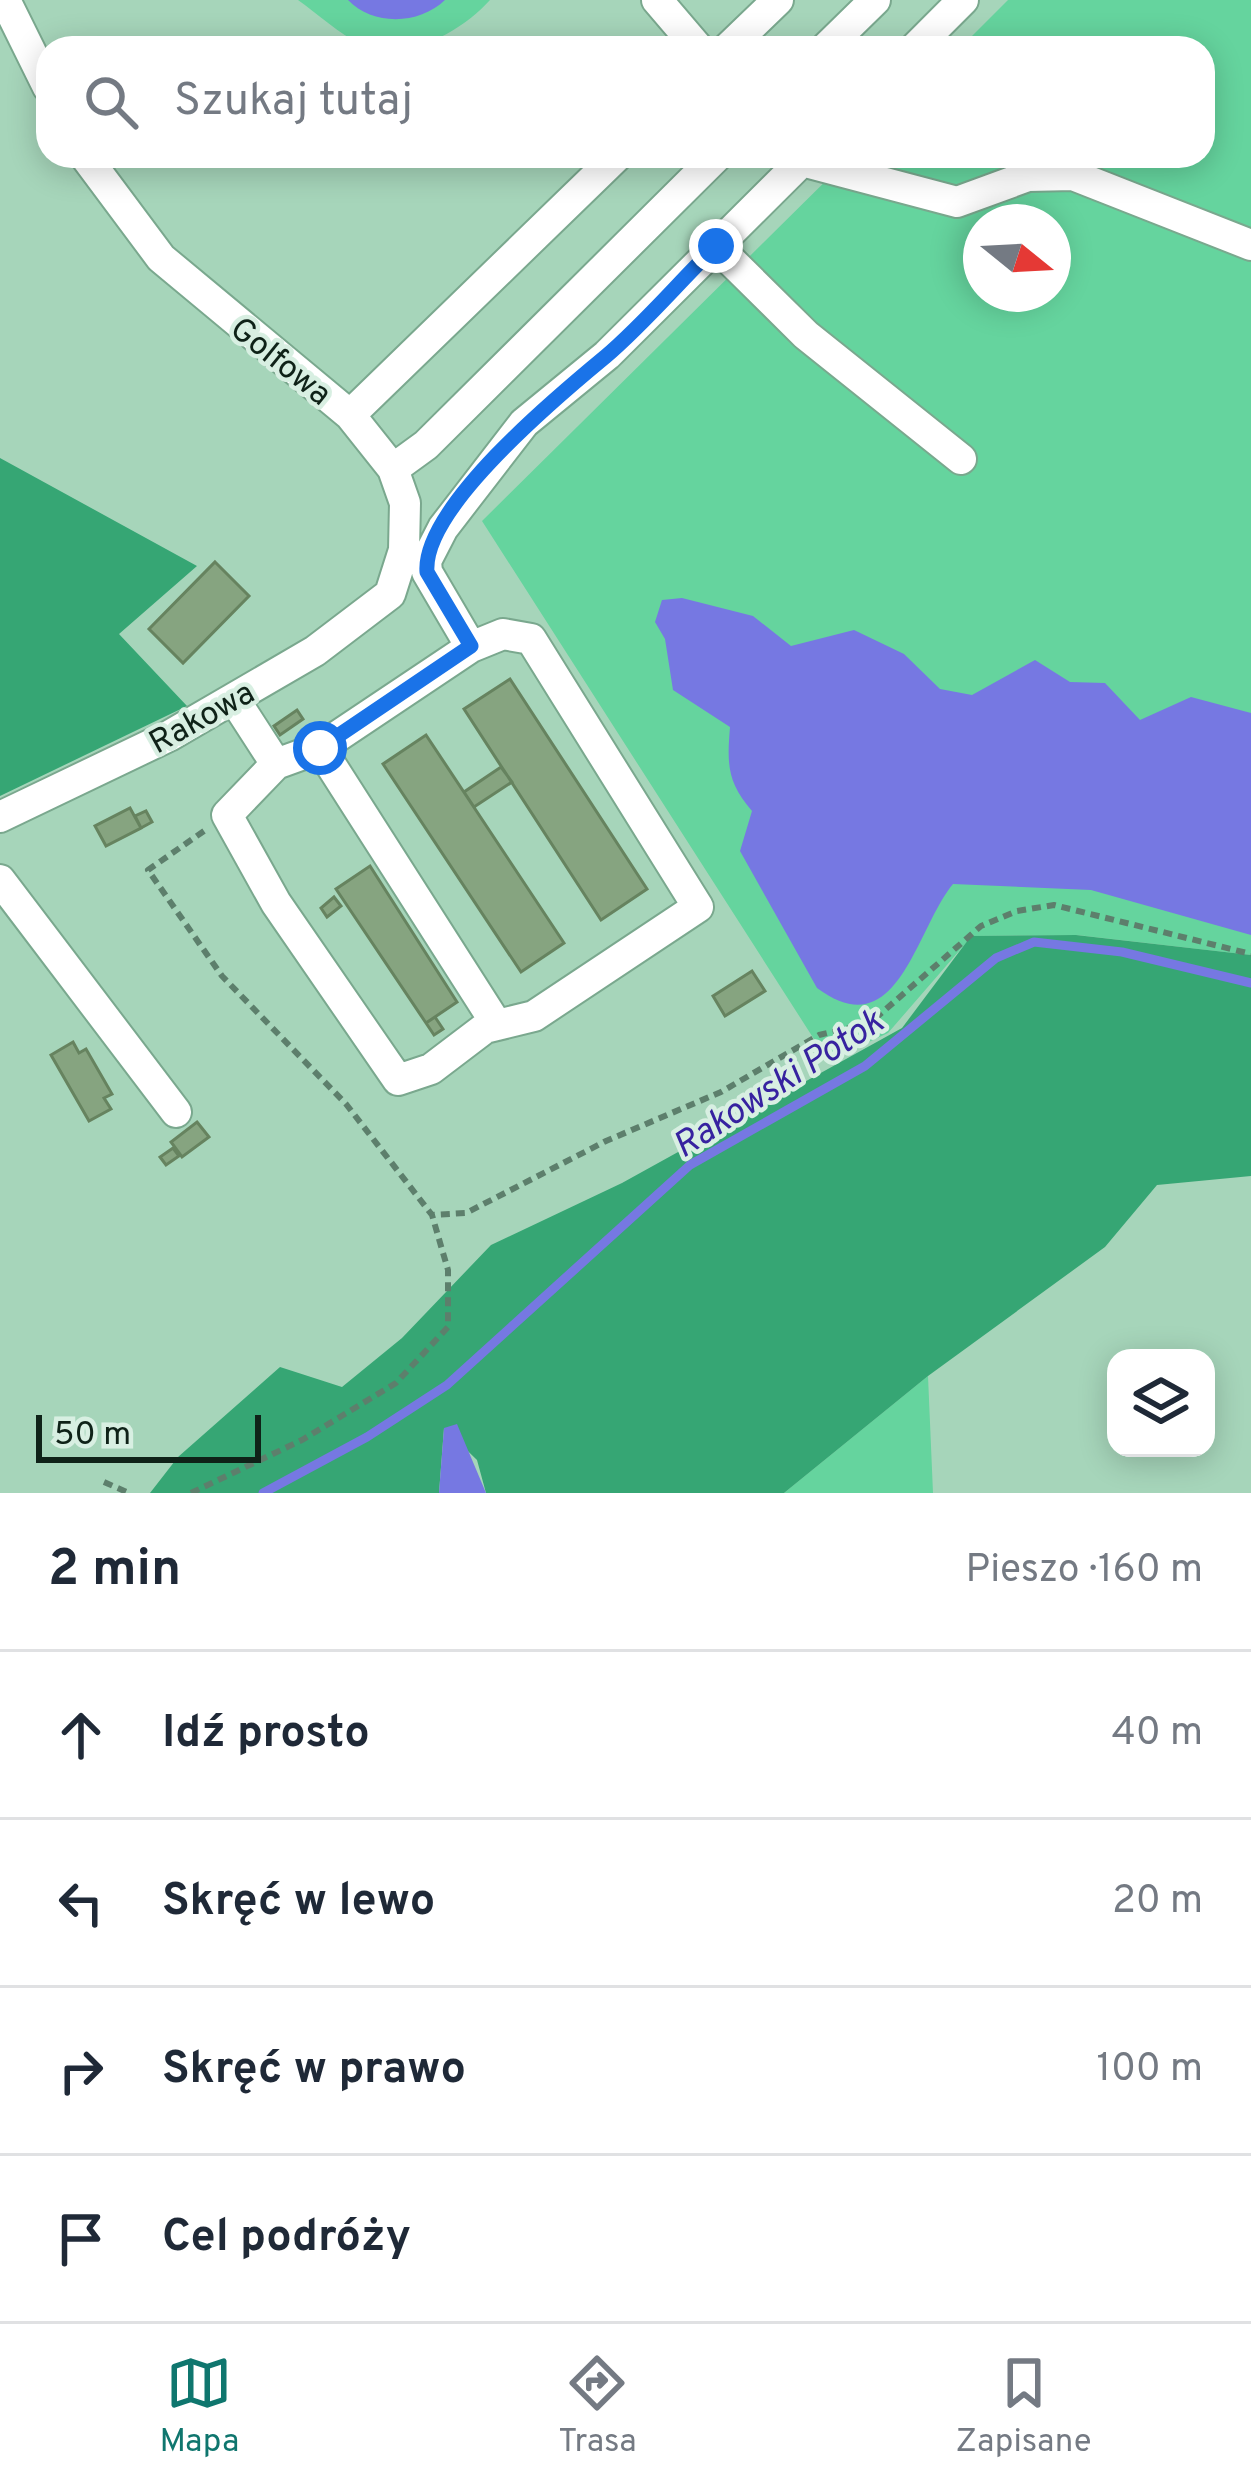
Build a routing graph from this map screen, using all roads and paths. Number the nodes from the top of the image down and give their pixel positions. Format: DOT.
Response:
graph roads {
  1 [pos="5,0"];
  2 [pos="657,0"];
  3 [pos="778,0"];
  4 [pos="874,0"];
  5 [pos="963,0"];
  6 [pos="688,36"];
  7 [pos="740,36"];
  8 [pos="838,36"];
  9 [pos="927,36"];
  10 [pos="36,63"];
  11 [pos="94,168"];
  12 [pos="605,168"];
  13 [pos="705,168"];
  14 [pos="795,168"];
  15 [pos="836,168"];
  16 [pos="1251,245"];
  17 [pos="716,246"];
  18 [pos="350,415"];
  19 [pos="961,459"];
  20 [pos="393,469"];
  21 [pos="390,594"];
  22 [pos="471,646"];
  23 [pos="234,699"];
  24 [pos="320,748"];
  25 [pos="276,764"];
  26 [pos="0,818"];
  27 [pos="0,880"];
  28 [pos="1251,954"];
  29 [pos="497,1025"];
  30 [pos="819,1035"];
  31 [pos="176,1112"];
  32 [pos="432,1215"];
  33 [pos="104,1482"];
  34 [pos="129,1493"];
  35 [pos="191,1493"];
  1 -- 10 [label="lane"];
  2 -- 6 [label="lane"];
  3 -- 7 [label="lane"];
  4 -- 8 [label="lane"];
  5 -- 9 [label="lane"];
  11 -- 18 [label="lane, Golfowa"];
  12 -- 18 [label="lane"];
  13 -- 20 [label="lane"];
  14 -- 17 [label="lane"];
  15 -- 16 [label="lane"];
  17 -- 19 [label="lane"];
  17 -- 22 [label="lane"];
  18 -- 20 [label="lane, Golfowa"];
  20 -- 21 [label="lane, Golfowa"];
  21 -- 23 [label="lane, Rakowa"];
  22 -- 24 [label="lane"];
  22 -- 29 [label="lane"];
  23 -- 25 [label="lane"];
  23 -- 26 [label="lane, Rakowa"];
  24 -- 25 [label="lane"];
  24 -- 29 [label="lane"];
  25 -- 29 [label="lane"];
  27 -- 31 [label="lane"];
  28 -- 30 [label="path"];
  32 -- 35 [label="path"];
  33 -- 34 [label="path"];
}
